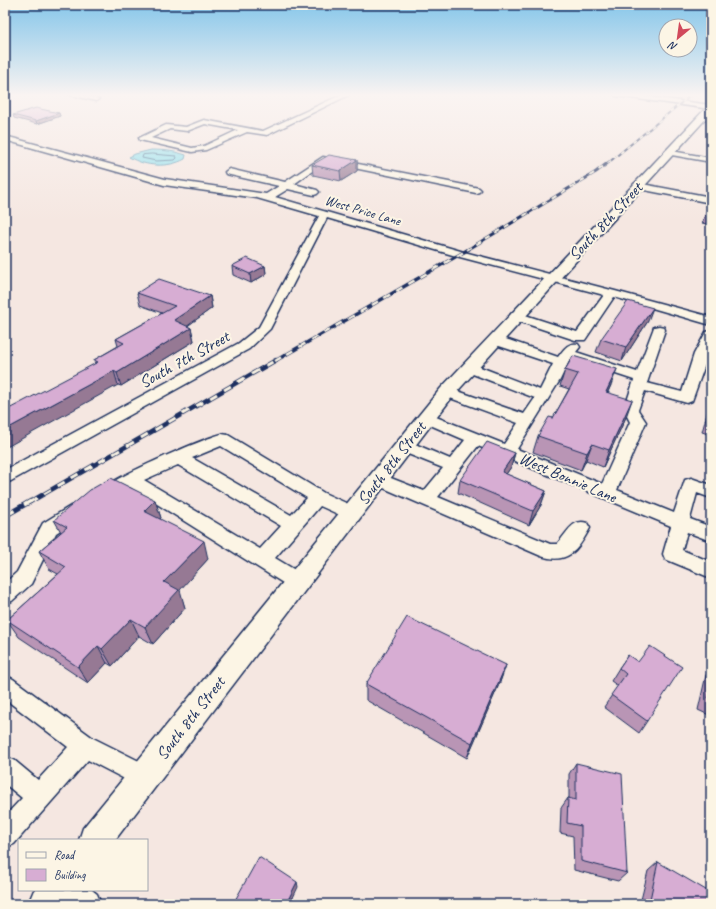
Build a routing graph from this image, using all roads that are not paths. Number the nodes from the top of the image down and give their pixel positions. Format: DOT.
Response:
graph roads {
  1 [pos="147,136"];
  2 [pos="231,136"];
  3 [pos="684,136"];
  4 [pos="5,138"];
  5 [pos="669,152"];
  6 [pos="332,154"];
  7 [pos="324,159"];
  8 [pos="711,160"];
  9 [pos="229,172"];
  10 [pos="286,186"];
  11 [pos="637,186"];
  12 [pos="476,190"];
  13 [pos="314,192"];
  14 [pos="265,198"];
  15 [pos="711,200"];
  16 [pos="324,215"];
  17 [pos="552,278"];
  18 [pos="611,293"];
  19 [pos="516,316"];
  20 [pos="711,321"];
  21 [pos="660,330"];
  22 [pos="711,335"];
  23 [pos="580,337"];
  24 [pos="495,340"];
  25 [pos="565,358"];
  26 [pos="470,368"];
  27 [pos="641,381"];
  28 [pos="447,392"];
  29 [pos="543,396"];
  30 [pos="426,418"];
  31 [pos="527,421"];
  32 [pos="475,438"];
  33 [pos="404,446"];
  34 [pos="507,452"];
  35 [pos="179,458"];
  36 [pos="453,466"];
  37 [pos="5,477"];
  38 [pos="130,479"];
  39 [pos="378,479"];
  40 [pos="711,492"];
  41 [pos="607,493"];
  42 [pos="318,497"];
  43 [pos="427,500"];
  44 [pos="351,513"];
  45 [pos="681,523"];
  46 [pos="293,525"];
  47 [pos="581,528"];
  48 [pos="711,534"];
  49 [pos="262,560"];
  50 [pos="711,570"];
  51 [pos="298,582"];
  52 [pos="5,595"];
  53 [pos="5,686"];
  54 [pos="85,746"];
  55 [pos="5,769"];
  56 [pos="144,777"];
  57 [pos="39,796"];
  58 [pos="5,835"];
  59 [pos="96,839"];
  60 [pos="55,891"];
  61 [pos="73,891"];
  62 [pos="45,904"];
  63 [pos="87,904"];
  1 -- 2 [label="street"];
  3 -- 5 [label="main road, South 8th Street"];
  4 -- 14 [label="street, West Price Lane"];
  5 -- 8 [label="street"];
  5 -- 11 [label="main road, South 8th Street"];
  6 -- 7 [label="street"];
  7 -- 10 [label="street"];
  7 -- 12 [label="street"];
  9 -- 10 [label="street"];
  10 -- 13 [label="street"];
  10 -- 14 [label="street"];
  11 -- 15 [label="street"];
  11 -- 17 [label="main road, South 8th Street"];
  14 -- 16 [label="street, West Price Lane"];
  16 -- 17 [label="street, West Price Lane"];
  16 -- 37 [label="street, South 7th Street"];
  17 -- 18 [label="street, West Price Lane"];
  17 -- 19 [label="main road, South 8th Street"];
  18 -- 20 [label="street, West Price Lane"];
  18 -- 23 [label="street"];
  19 -- 23 [label="street"];
  19 -- 24 [label="main road, South 8th Street"];
  21 -- 27 [label="street"];
  22 -- 27 [label="street"];
  23 -- 25 [label="street"];
  24 -- 25 [label="street"];
  24 -- 26 [label="main road, South 8th Street"];
  25 -- 27 [label="street"];
  25 -- 29 [label="street"];
  26 -- 28 [label="main road, South 8th Street"];
  26 -- 29 [label="street"];
  27 -- 41 [label="street"];
  28 -- 30 [label="main road, South 8th Street"];
  28 -- 31 [label="street"];
  29 -- 31 [label="street"];
  30 -- 32 [label="street, West Bonnie Lane"];
  30 -- 33 [label="main road, South 8th Street"];
  31 -- 34 [label="street"];
  32 -- 34 [label="street, West Bonnie Lane"];
  32 -- 36 [label="street"];
  33 -- 36 [label="street"];
  33 -- 39 [label="main road, South 8th Street"];
  34 -- 41 [label="street, West Bonnie Lane"];
  35 -- 38 [label="street"];
  35 -- 42 [label="street"];
  35 -- 46 [label="street"];
  36 -- 43 [label="street"];
  38 -- 49 [label="street"];
  38 -- 52 [label="street"];
  39 -- 43 [label="street"];
  39 -- 44 [label="main road, South 8th Street"];
  40 -- 45 [label="street"];
  41 -- 45 [label="street, West Bonnie Lane"];
  42 -- 44 [label="street"];
  42 -- 46 [label="street"];
  43 -- 47 [label="street"];
  44 -- 51 [label="main road, South 8th Street"];
  45 -- 48 [label="street, West Bonnie Lane"];
  45 -- 50 [label="street"];
  46 -- 49 [label="street"];
  49 -- 51 [label="street"];
  51 -- 56 [label="main road, South 8th Street"];
  53 -- 54 [label="street"];
  54 -- 56 [label="street"];
  54 -- 57 [label="street"];
  55 -- 57 [label="street"];
  56 -- 59 [label="main road, South 8th Street"];
  57 -- 58 [label="street"];
  60 -- 62 [label="main road"];
  61 -- 63 [label="street"];
}
